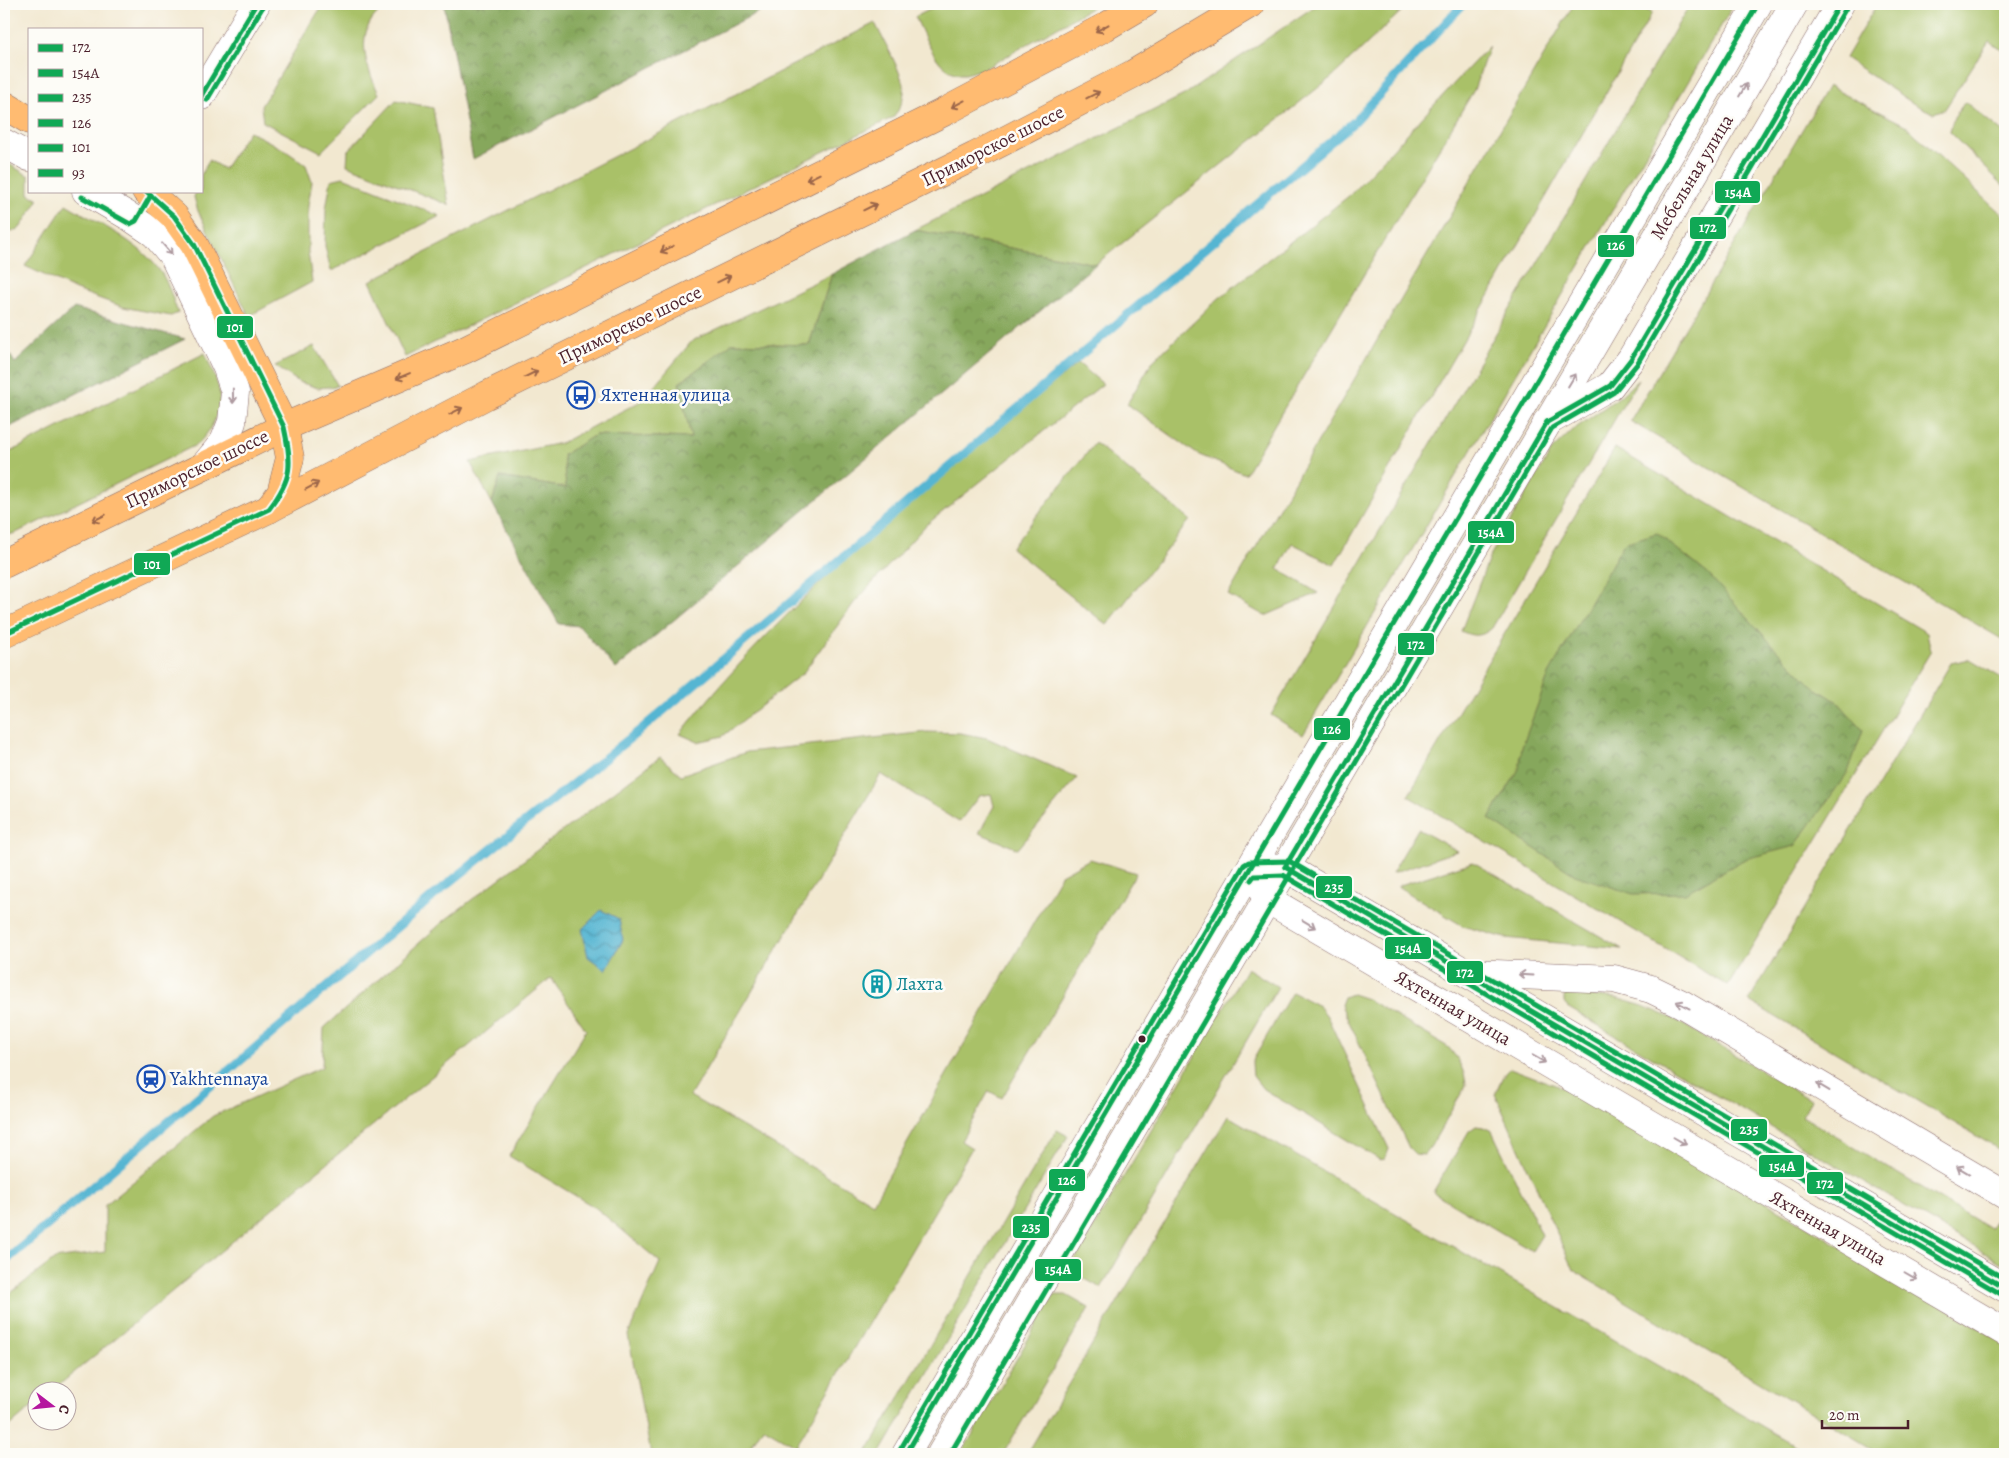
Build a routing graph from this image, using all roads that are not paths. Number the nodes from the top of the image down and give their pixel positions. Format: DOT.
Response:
graph roads {
  1 [pos="256,4"];
  2 [pos="1144,4"];
  3 [pos="1250,4"];
  4 [pos="1758,4"];
  5 [pos="1794,4"];
  6 [pos="1840,4"];
  7 [pos="202,94"];
  8 [pos="4,105"];
  9 [pos="28,119"];
  10 [pos="4,143"];
  11 [pos="28,157"];
  12 [pos="88,192"];
  13 [pos="145,192"];
  14 [pos="147,192"];
  15 [pos="130,217"];
  16 [pos="1547,422"];
  17 [pos="284,427"];
  18 [pos="204,466"];
  19 [pos="269,510"];
  20 [pos="4,564"];
  21 [pos="4,634"];
  22 [pos="1285,867"];
  23 [pos="1250,869"];
  24 [pos="1267,899"];
  25 [pos="1468,972"];
  26 [pos="2005,1194"];
  27 [pos="2005,1288"];
  28 [pos="2005,1332"];
  29 [pos="906,1454"];
  30 [pos="941,1454"];
  1 -- 7 [label="street"];
  2 -- 17 [label="main road, Приморское шоссе, one-way"];
  19 -- 3 [label="main road, Приморское шоссе, one-way"];
  4 -- 23 [label="street, Мебельная улица"];
  16 -- 5 [label="street, Мебельная улица, one-way"];
  6 -- 16 [label="street"];
  8 -- 9 [label="main road"];
  10 -- 11 [label="street"];
  12 -- 15 [label="street"];
  13 -- 15 [label="street"];
  14 -- 17 [label="main road"];
  15 -- 18 [label="street, one-way"];
  16 -- 22 [label="street, Мебельная улица"];
  17 -- 18 [label="main road, Приморское шоссе"];
  17 -- 19 [label="main road"];
  18 -- 20 [label="main road, Приморское шоссе, one-way"];
  19 -- 21 [label="main road, Приморское шоссе"];
  22 -- 23 [label="street"];
  22 -- 24 [label="street, Мебельная улица"];
  22 -- 25 [label="street, Яхтенная улица"];
  23 -- 24 [label="street"];
  23 -- 29 [label="street, Мебельная улица"];
  24 -- 28 [label="street, Яхтенная улица, one-way"];
  24 -- 30 [label="street"];
  26 -- 25 [label="street, one-way"];
  25 -- 27 [label="street, Яхтенная улица"];
}
